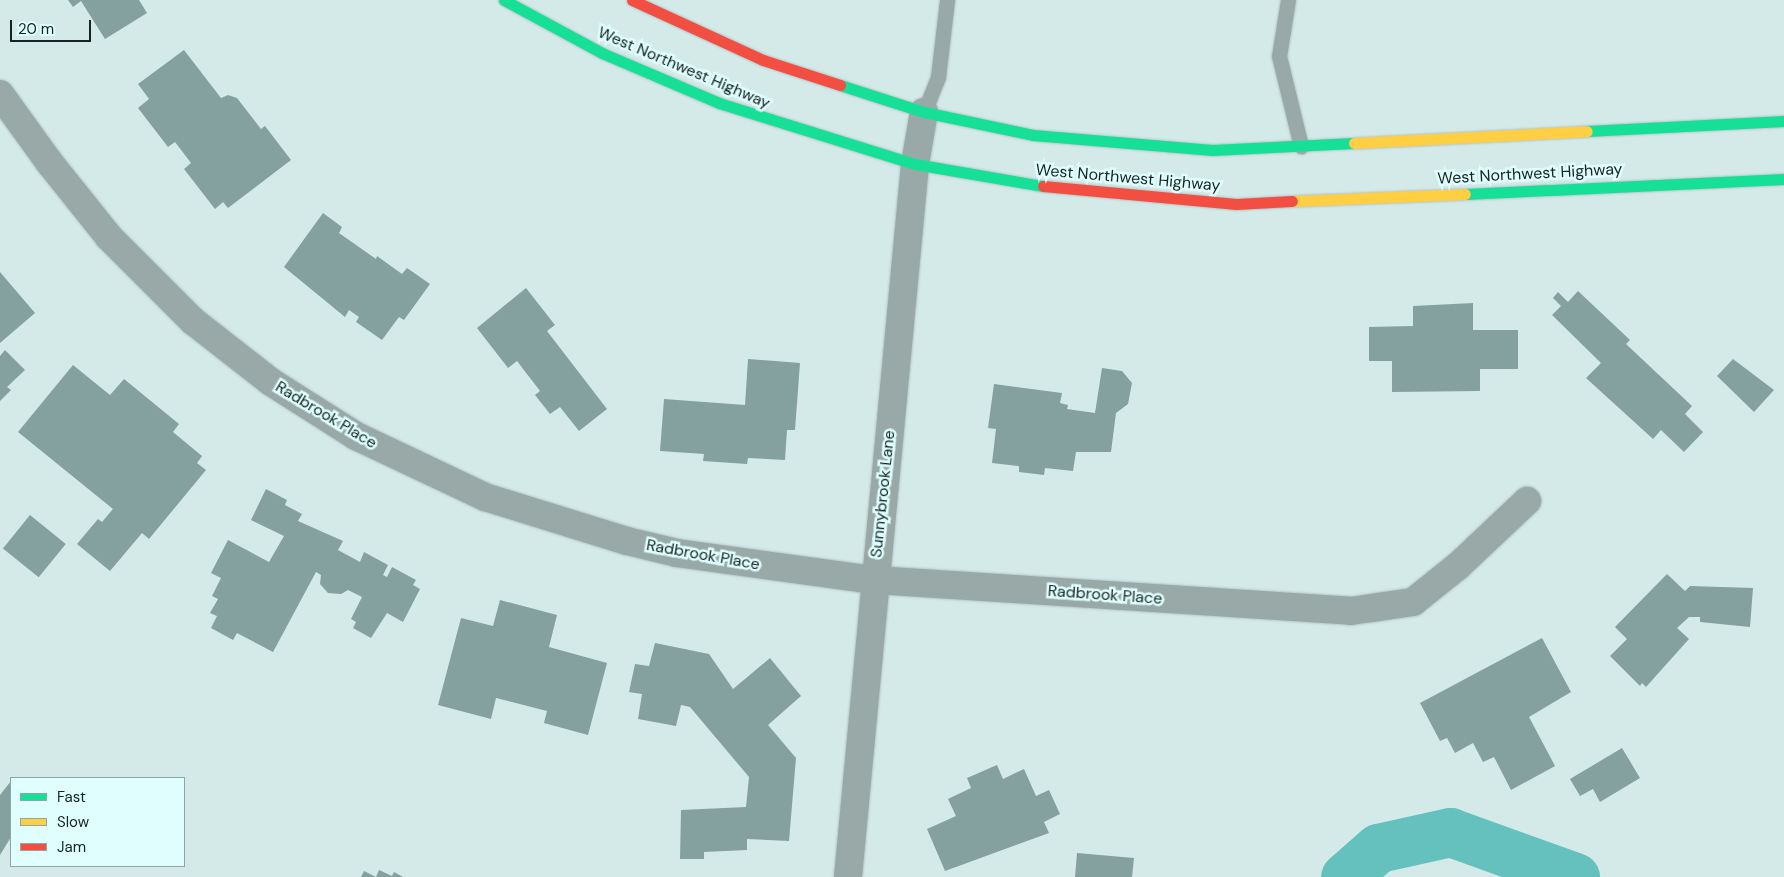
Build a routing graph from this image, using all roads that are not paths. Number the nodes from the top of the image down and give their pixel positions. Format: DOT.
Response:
graph roads {
  1 [pos="504,0"];
  2 [pos="632,0"];
  3 [pos="947,0"];
  4 [pos="1288,0"];
  5 [pos="0,94"];
  6 [pos="924,112"];
  7 [pos="1784,121"];
  8 [pos="1301,146"];
  9 [pos="915,164"];
  10 [pos="1784,180"];
  11 [pos="1527,501"];
  12 [pos="874,580"];
  13 [pos="848,877"];
  1 -- 9 [label="main road, West Northwest Highway"];
  2 -- 6 [label="main road, West Northwest Highway"];
  3 -- 6 [label="lane"];
  4 -- 8 [label="lane"];
  5 -- 12 [label="street, Radbrook Place"];
  6 -- 8 [label="main road, West Northwest Highway"];
  6 -- 9 [label="street, Sunnybrook Lane"];
  7 -- 8 [label="main road, West Northwest Highway"];
  9 -- 10 [label="main road, West Northwest Highway"];
  9 -- 12 [label="street, Sunnybrook Lane"];
  11 -- 12 [label="street, Radbrook Place"];
  12 -- 13 [label="street, Sunnybrook Lane"];
}
